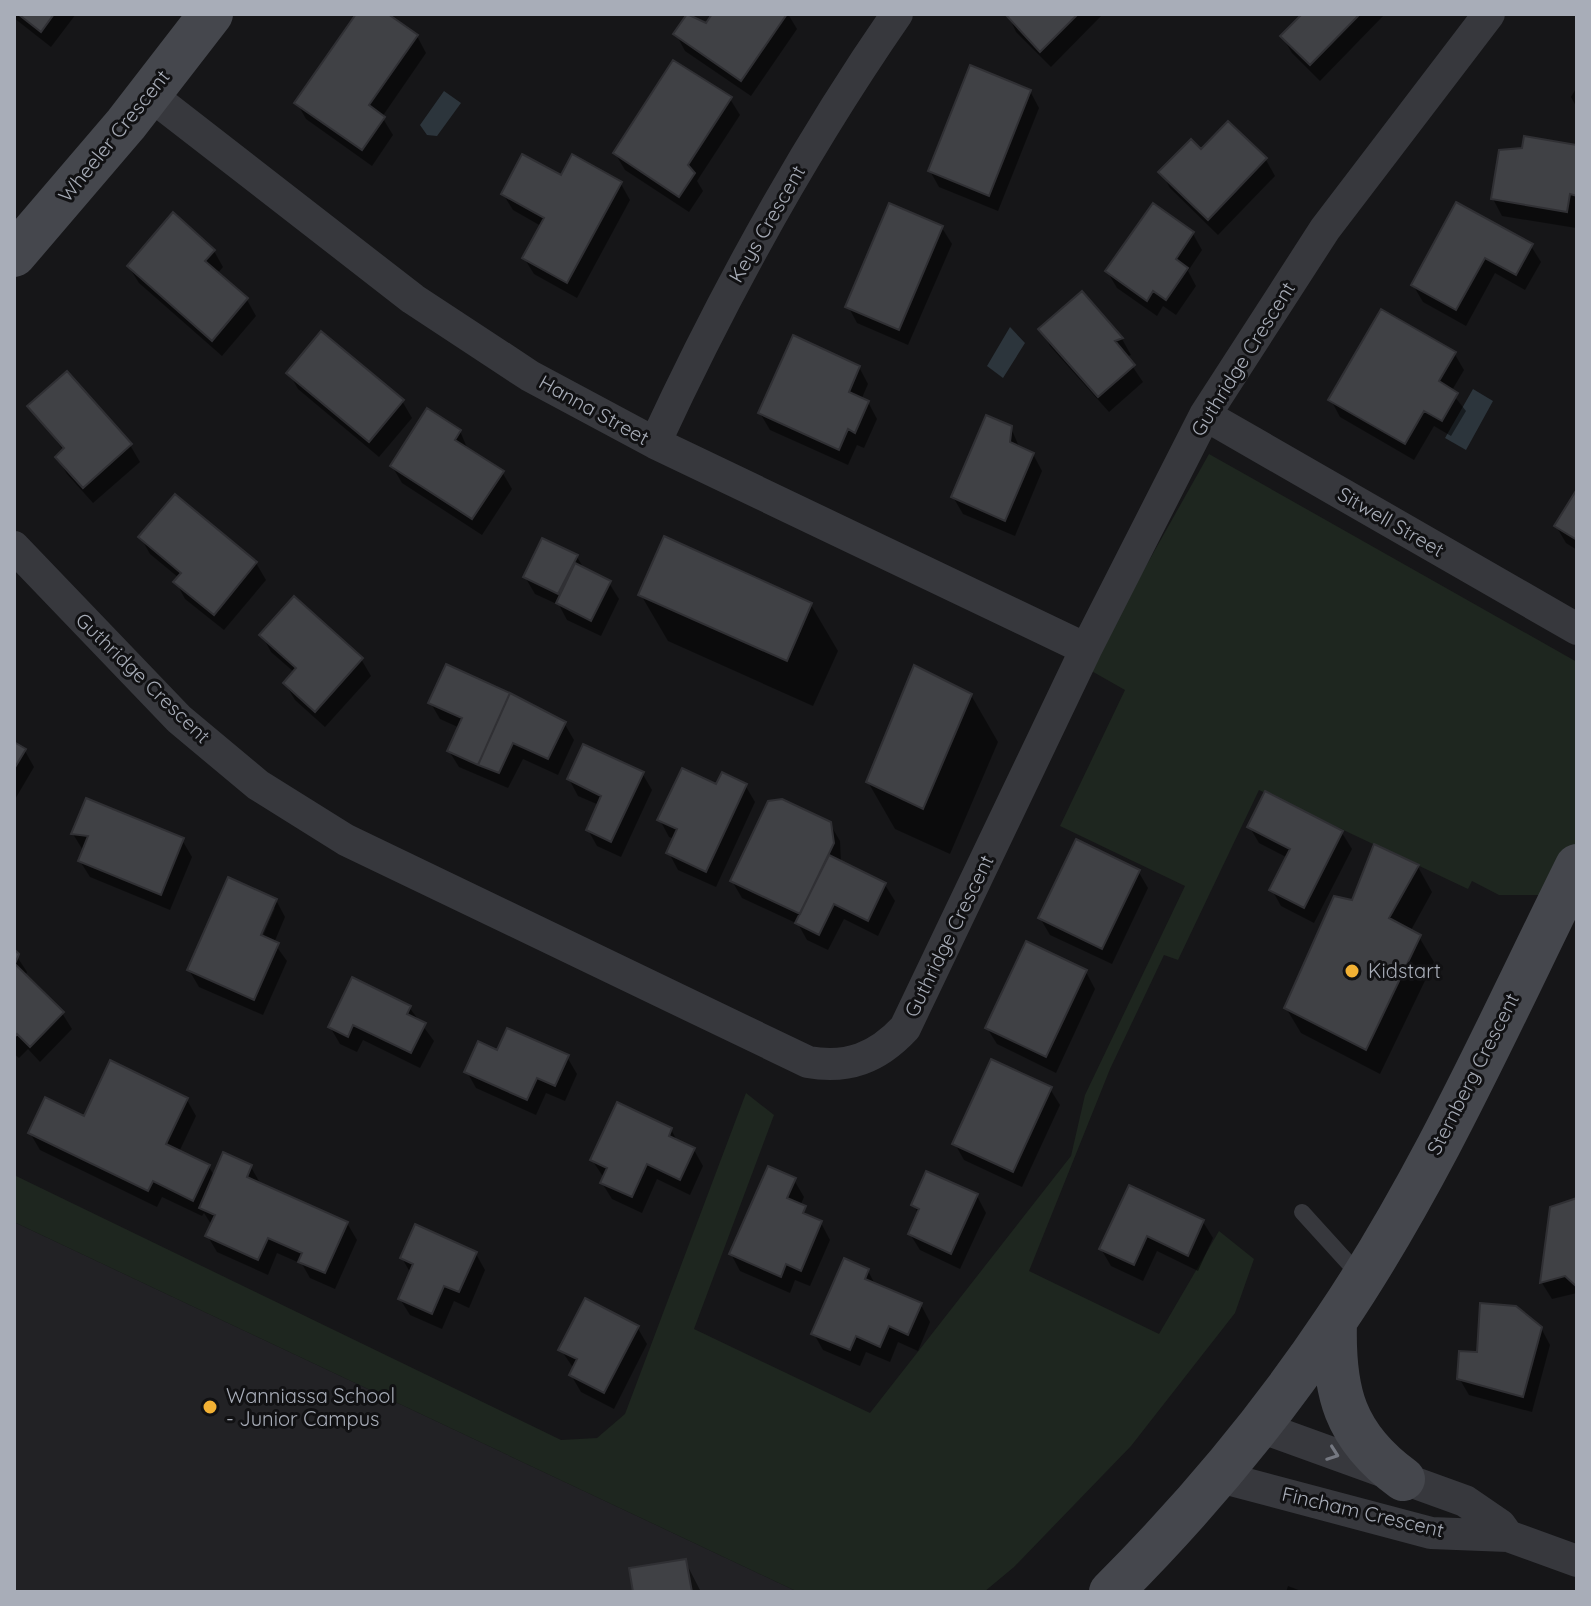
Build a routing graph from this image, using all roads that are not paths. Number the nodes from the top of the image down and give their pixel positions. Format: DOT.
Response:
graph roads {
  1 [pos="211,14"];
  2 [pos="897,14"];
  3 [pos="1489,14"];
  4 [pos="149,94"];
  5 [pos="14,255"];
  6 [pos="1205,415"];
  7 [pos="655,443"];
  8 [pos="14,547"];
  9 [pos="1577,629"];
  10 [pos="1086,649"];
  11 [pos="1577,866"];
  12 [pos="1302,1212"];
  13 [pos="1362,1278"];
  14 [pos="1335,1322"];
  15 [pos="1260,1427"];
  16 [pos="1220,1477"];
  17 [pos="1403,1479"];
  18 [pos="1508,1536"];
  19 [pos="1577,1561"];
  20 [pos="1111,1592"];
  1 -- 4 [label="street, Wheeler Crescent"];
  2 -- 7 [label="street, Keys Crescent"];
  3 -- 6 [label="street, Guthridge Crescent"];
  4 -- 5 [label="street, Wheeler Crescent"];
  4 -- 7 [label="street, Hanna Street"];
  6 -- 9 [label="street, Sitwell Street"];
  6 -- 10 [label="street, Guthridge Crescent"];
  7 -- 10 [label="street, Hanna Street"];
  8 -- 10 [label="street, Guthridge Crescent"];
  11 -- 13 [label="street, Sternberg Crescent"];
  12 -- 13 [label="lane"];
  13 -- 14 [label="street, Sternberg Crescent"];
  14 -- 15 [label="street, Sternberg Crescent"];
  14 -- 17 [label="street"];
  15 -- 16 [label="street, Sternberg Crescent"];
  15 -- 17 [label="street, Fincham Crescent, one-way"];
  16 -- 18 [label="street, Fincham Crescent"];
  16 -- 20 [label="street, Sternberg Crescent"];
  17 -- 18 [label="street, Fincham Crescent"];
  18 -- 19 [label="street, Fincham Crescent"];
}
